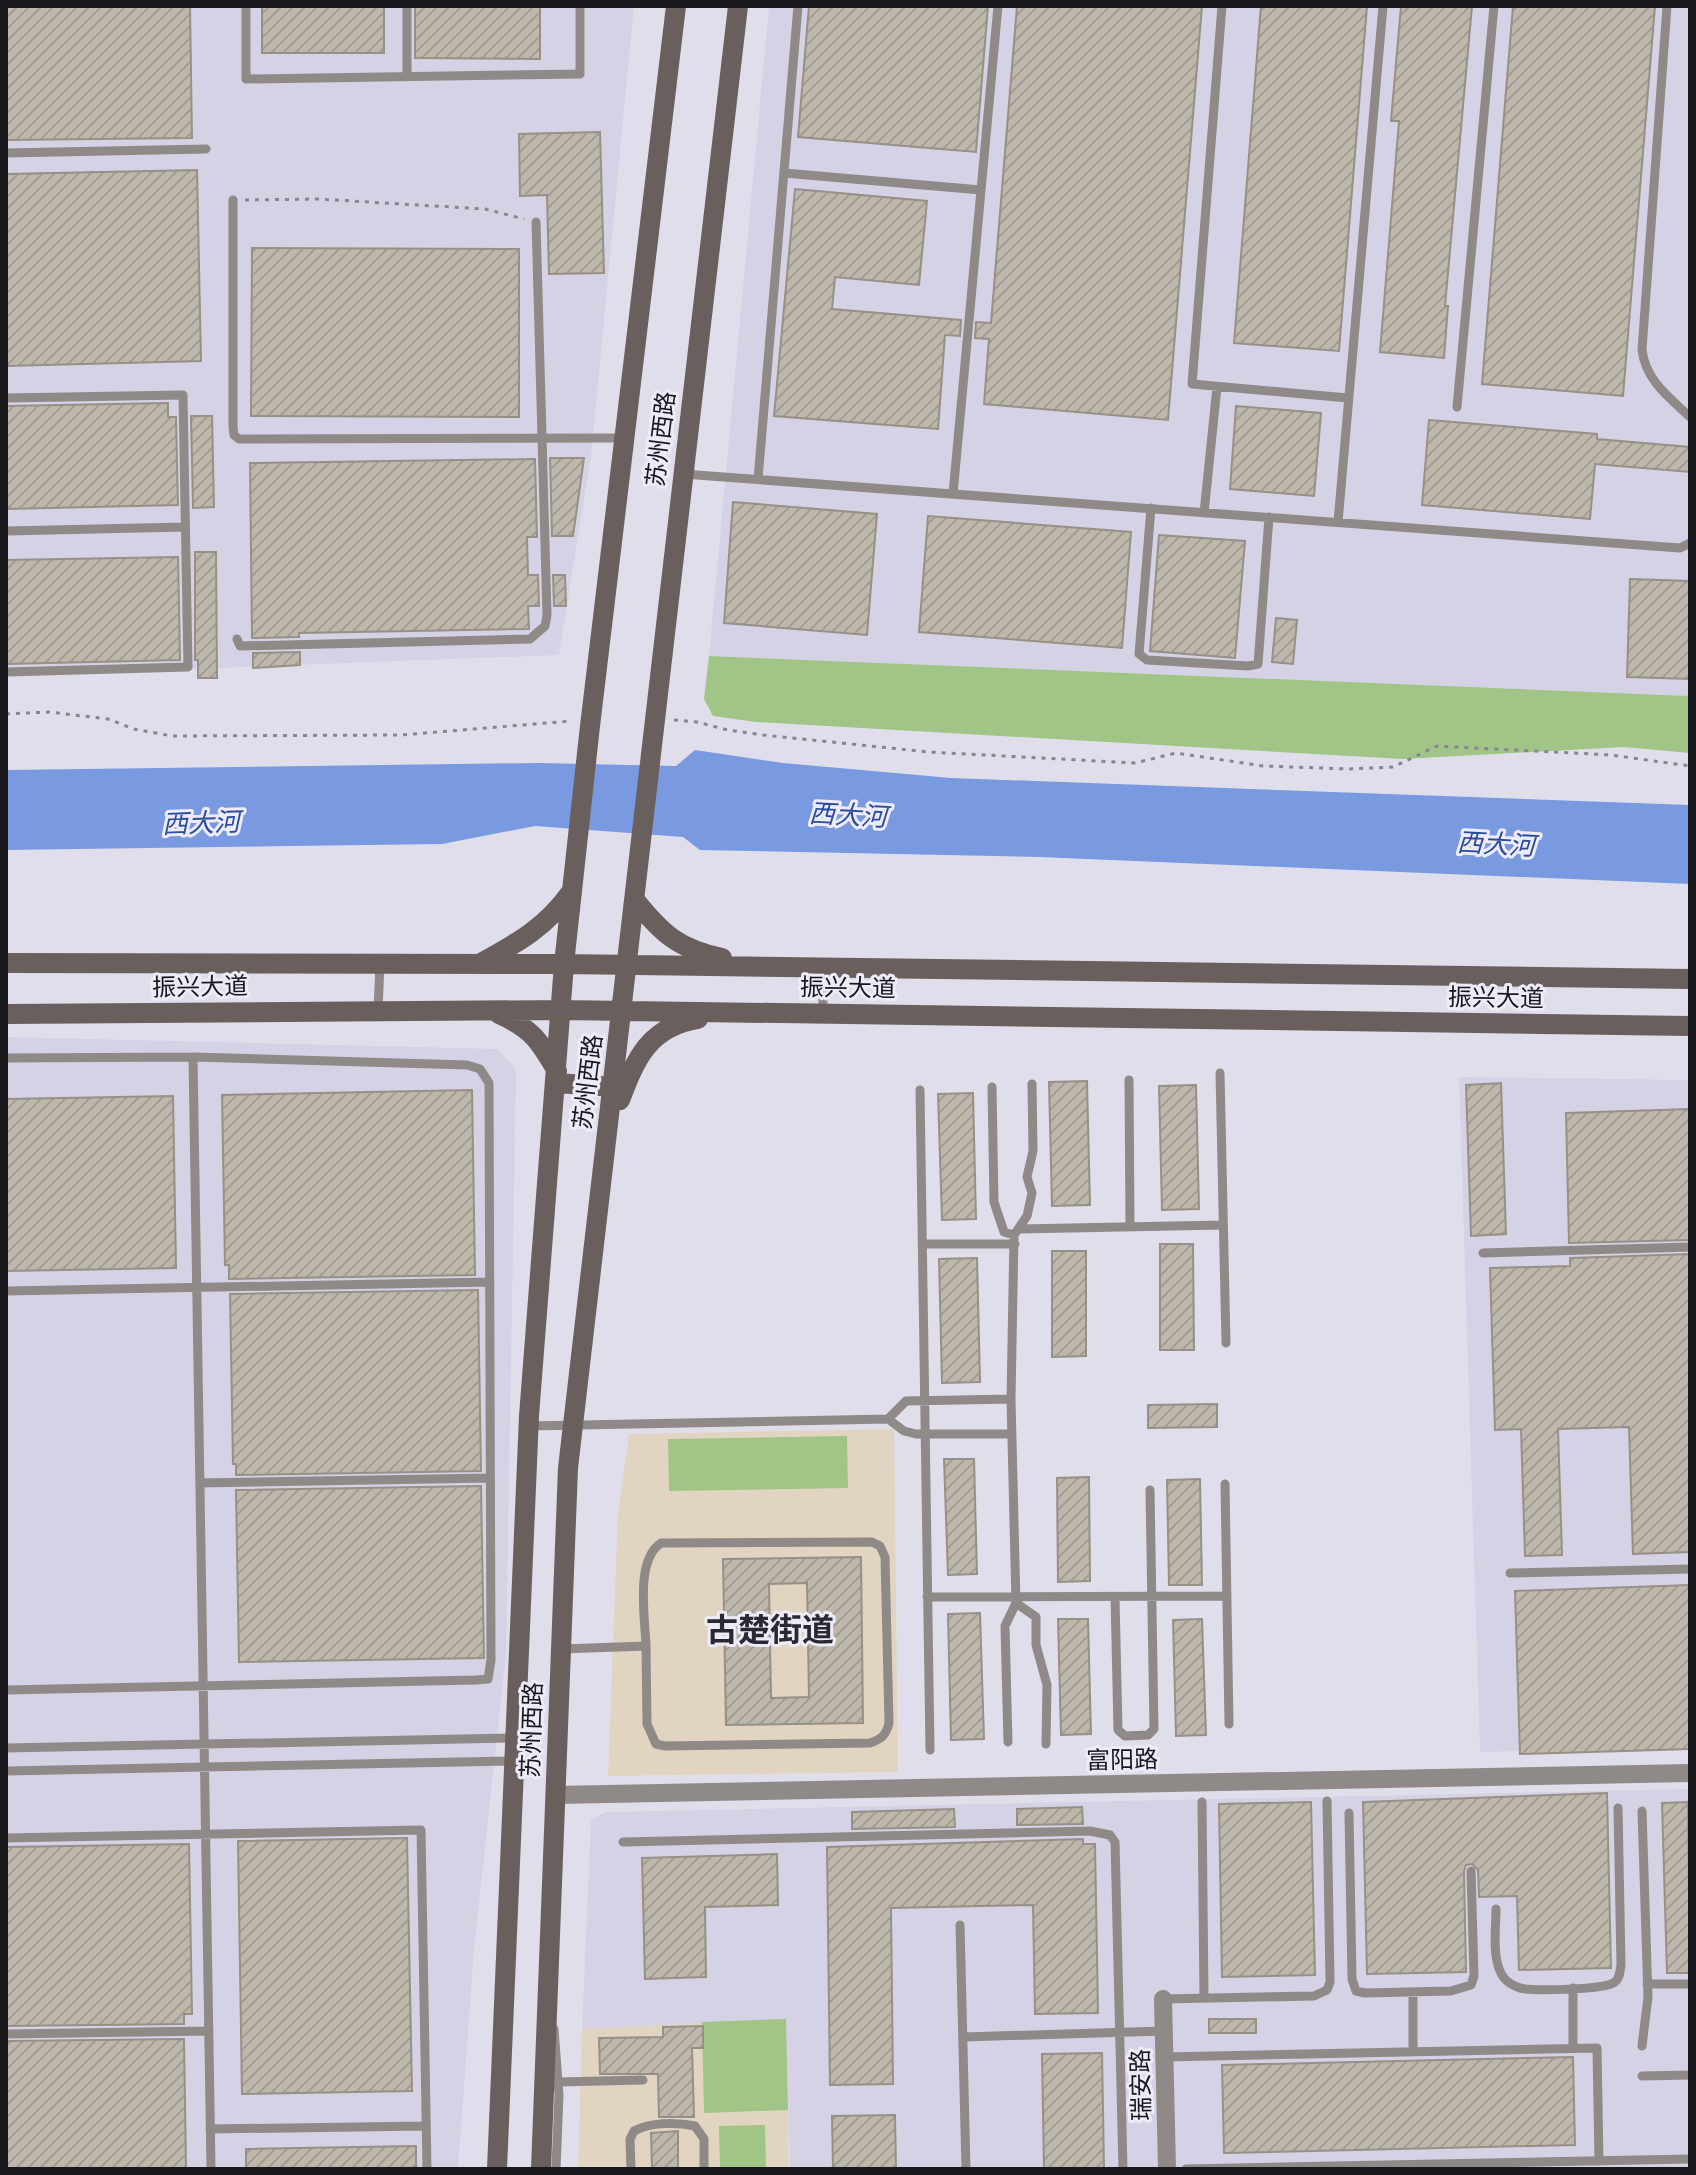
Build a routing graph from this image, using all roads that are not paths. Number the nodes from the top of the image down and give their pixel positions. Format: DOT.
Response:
graph roads {
  1 [pos="246,6"];
  2 [pos="407,6"];
  3 [pos="580,6"];
  4 [pos="676,6"];
  5 [pos="738,6"];
  6 [pos="798,6"];
  7 [pos="998,6"];
  8 [pos="1222,6"];
  9 [pos="1383,6"];
  10 [pos="1494,6"];
  11 [pos="1667,6"];
  12 [pos="407,77"];
  13 [pos="206,149"];
  14 [pos="6,153"];
  15 [pos="784,173"];
  16 [pos="981,190"];
  17 [pos="233,200"];
  18 [pos="536,222"];
  19 [pos="1217,387"];
  20 [pos="6,398"];
  21 [pos="1348,398"];
  22 [pos="1457,407"];
  23 [pos="1690,417"];
  24 [pos="542,438"];
  25 [pos="624,438"];
  26 [pos="683,474"];
  27 [pos="758,479"];
  28 [pos="953,494"];
  29 [pos="1151,508"];
  30 [pos="1204,513"];
  31 [pos="1269,517"];
  32 [pos="1338,522"];
  33 [pos="185,527"];
  34 [pos="6,531"];
  35 [pos="1690,543"];
  36 [pos="237,639"];
  37 [pos="6,672"];
  38 [pos="636,890"];
  39 [pos="571,892"];
  40 [pos="6,963"];
  41 [pos="380,964"];
  42 [pos="479,964"];
  43 [pos="564,964"];
  44 [pos="628,965"];
  45 [pos="765,967"];
  46 [pos="823,968"];
  47 [pos="1690,979"];
  48 [pos="492,1010"];
  49 [pos="561,1010"];
  50 [pos="378,1011"];
  51 [pos="623,1011"];
  52 [pos="741,1013"];
  53 [pos="6,1014"];
  54 [pos="823,1014"];
  55 [pos="1690,1026"];
  56 [pos="193,1057"];
  57 [pos="6,1058"];
  58 [pos="1220,1073"];
  59 [pos="557,1077"];
  60 [pos="1129,1080"];
  61 [pos="1032,1084"];
  62 [pos="614,1087"];
  63 [pos="992,1087"];
  64 [pos="920,1090"];
  65 [pos="609,1130"];
  66 [pos="1223,1225"];
  67 [pos="1130,1227"];
  68 [pos="1016,1236"];
  69 [pos="923,1244"];
  70 [pos="1690,1247"];
  71 [pos="1483,1253"];
  72 [pos="490,1282"];
  73 [pos="197,1288"];
  74 [pos="6,1291"];
  75 [pos="1226,1343"];
  76 [pos="925,1399"];
  77 [pos="1011,1399"];
  78 [pos="888,1419"];
  79 [pos="573,1425"];
  80 [pos="528,1426"];
  81 [pos="925,1434"];
  82 [pos="1012,1434"];
  83 [pos="490,1478"];
  84 [pos="200,1483"];
  85 [pos="1225,1484"];
  86 [pos="1150,1490"];
  87 [pos="1690,1569"];
  88 [pos="1510,1573"];
  89 [pos="1152,1596"];
  90 [pos="1227,1596"];
  91 [pos="927,1597"];
  92 [pos="1115,1597"];
  93 [pos="1016,1600"];
  94 [pos="646,1646"];
  95 [pos="561,1649"];
  96 [pos="203,1684"];
  97 [pos="6,1690"];
  98 [pos="1229,1724"];
  99 [pos="515,1738"];
  100 [pos="1008,1742"];
  101 [pos="204,1744"];
  102 [pos="1046,1744"];
  103 [pos="6,1748"];
  104 [pos="930,1750"];
  105 [pos="514,1761"];
  106 [pos="204,1767"];
  107 [pos="6,1771"];
  108 [pos="1690,1773"];
  109 [pos="555,1795"];
  110 [pos="1327,1801"];
  111 [pos="1202,1802"];
  112 [pos="1618,1808"];
  113 [pos="1642,1811"];
  114 [pos="1349,1813"];
  115 [pos="205,1835"];
  116 [pos="6,1838"];
  117 [pos="623,1842"];
  118 [pos="1471,1871"];
  119 [pos="1496,1909"];
  120 [pos="960,1925"];
  121 [pos="1647,1984"];
  122 [pos="1690,1984"];
  123 [pos="1573,1988"];
  124 [pos="1413,1992"];
  125 [pos="548,1995"];
  126 [pos="1204,1998"];
  127 [pos="1163,1999"];
  128 [pos="209,2031"];
  129 [pos="1163,2031"];
  130 [pos="1119,2032"];
  131 [pos="6,2034"];
  132 [pos="963,2037"];
  133 [pos="1642,2046"];
  134 [pos="1573,2048"];
  135 [pos="1413,2052"];
  136 [pos="1164,2057"];
  137 [pos="1690,2075"];
  138 [pos="1642,2076"];
  139 [pos="643,2080"];
  140 [pos="559,2082"];
  141 [pos="426,2126"];
  142 [pos="210,2129"];
  143 [pos="1690,2159"];
  144 [pos="1599,2161"];
  145 [pos="1613,2164"];
  146 [pos="1541,2165"];
  147 [pos="1453,2166"];
  148 [pos="1286,2168"];
  149 [pos="211,2169"];
  150 [pos="427,2169"];
  151 [pos="497,2169"];
  152 [pos="541,2169"];
  153 [pos="556,2169"];
  154 [pos="631,2169"];
  155 [pos="704,2169"];
  156 [pos="966,2169"];
  157 [pos="1123,2169"];
  158 [pos="1167,2169"];
  159 [pos="1186,2169"];
  1 -- 12 [label="lane"];
  2 -- 12 [label="lane"];
  3 -- 12 [label="lane"];
  4 -- 25 [label="main road, 苏州西路"];
  5 -- 26 [label="main road, 苏州西路"];
  6 -- 15 [label="lane"];
  7 -- 16 [label="lane"];
  8 -- 19 [label="lane"];
  9 -- 21 [label="lane"];
  10 -- 22 [label="lane"];
  11 -- 23 [label="lane"];
  13 -- 14 [label="lane"];
  15 -- 16 [label="lane"];
  15 -- 27 [label="lane"];
  16 -- 28 [label="lane"];
  17 -- 24 [label="lane"];
  18 -- 24 [label="lane"];
  19 -- 21 [label="lane"];
  19 -- 30 [label="lane"];
  20 -- 33 [label="lane"];
  21 -- 32 [label="lane"];
  24 -- 25 [label="lane"];
  24 -- 36 [label="lane"];
  25 -- 39 [label="main road, 苏州西路"];
  26 -- 27 [label="lane"];
  26 -- 38 [label="main road, 苏州西路"];
  27 -- 28 [label="lane"];
  28 -- 29 [label="lane"];
  29 -- 30 [label="lane"];
  29 -- 31 [label="lane"];
  30 -- 31 [label="lane"];
  31 -- 32 [label="lane"];
  32 -- 35 [label="lane"];
  33 -- 34 [label="lane"];
  33 -- 37 [label="lane"];
  38 -- 44 [label="main road, 苏州西路"];
  38 -- 45 [label="main road"];
  39 -- 42 [label="main road"];
  39 -- 43 [label="main road, 苏州西路"];
  40 -- 41 [label="main road, 振兴大道"];
  41 -- 42 [label="main road, 振兴大道"];
  41 -- 50 [label="lane"];
  42 -- 43 [label="main road, 振兴大道"];
  43 -- 44 [label="main road, 振兴大道"];
  43 -- 49 [label="main road, 苏州西路"];
  44 -- 45 [label="main road, 振兴大道"];
  44 -- 51 [label="main road, 苏州西路"];
  45 -- 46 [label="main road, 振兴大道"];
  46 -- 47 [label="main road, 振兴大道"];
  46 -- 54 [label="lane"];
  48 -- 49 [label="main road, 振兴大道"];
  48 -- 50 [label="main road, 振兴大道"];
  48 -- 59 [label="main road"];
  49 -- 51 [label="main road, 振兴大道"];
  49 -- 59 [label="main road, 苏州西路"];
  50 -- 53 [label="main road, 振兴大道"];
  51 -- 52 [label="main road, 振兴大道"];
  51 -- 62 [label="main road, 苏州西路"];
  52 -- 54 [label="main road, 振兴大道"];
  52 -- 65 [label="main road"];
  54 -- 55 [label="main road, 振兴大道"];
  56 -- 57 [label="lane"];
  56 -- 72 [label="lane"];
  56 -- 73 [label="lane"];
  58 -- 66 [label="lane"];
  59 -- 62 [label="main road"];
  59 -- 80 [label="main road, 苏州西路"];
  60 -- 67 [label="lane"];
  61 -- 68 [label="lane"];
  62 -- 65 [label="main road, 苏州西路"];
  63 -- 68 [label="lane"];
  64 -- 69 [label="lane"];
  65 -- 79 [label="main road, 苏州西路"];
  66 -- 67 [label="lane"];
  66 -- 75 [label="lane"];
  67 -- 68 [label="lane"];
  68 -- 69 [label="lane"];
  68 -- 77 [label="lane"];
  69 -- 76 [label="lane"];
  70 -- 71 [label="lane"];
  72 -- 73 [label="lane"];
  72 -- 83 [label="lane"];
  73 -- 74 [label="lane"];
  73 -- 84 [label="lane"];
  76 -- 77 [label="lane"];
  76 -- 78 [label="lane"];
  76 -- 81 [label="lane"];
  77 -- 82 [label="lane"];
  78 -- 79 [label="lane"];
  78 -- 81 [label="lane"];
  79 -- 80 [label="lane"];
  79 -- 95 [label="main road, 苏州西路"];
  80 -- 99 [label="main road, 苏州西路"];
  81 -- 82 [label="lane"];
  81 -- 91 [label="lane"];
  82 -- 93 [label="lane"];
  83 -- 84 [label="lane"];
  83 -- 96 [label="lane"];
  84 -- 96 [label="lane"];
  85 -- 90 [label="lane"];
  86 -- 89 [label="lane"];
  87 -- 88 [label="lane"];
  89 -- 90 [label="lane"];
  89 -- 92 [label="lane"];
  89 -- 92 [label="lane"];
  90 -- 98 [label="lane"];
  91 -- 93 [label="lane"];
  91 -- 104 [label="lane"];
  92 -- 93 [label="lane"];
  93 -- 100 [label="lane"];
  93 -- 102 [label="lane"];
  94 -- 94 [label="lane"];
  94 -- 95 [label="lane"];
  95 -- 109 [label="main road, 苏州西路"];
  96 -- 97 [label="lane"];
  96 -- 101 [label="lane"];
  99 -- 101 [label="lane"];
  99 -- 105 [label="main road, 苏州西路"];
  101 -- 103 [label="lane"];
  101 -- 106 [label="lane"];
  105 -- 106 [label="lane"];
  105 -- 151 [label="main road, 苏州西路"];
  106 -- 107 [label="lane"];
  106 -- 115 [label="lane"];
  108 -- 109 [label="street, 富阳路"];
  109 -- 125 [label="main road, 苏州西路"];
  110 -- 126 [label="lane"];
  111 -- 126 [label="lane"];
  112 -- 123 [label="lane"];
  113 -- 121 [label="lane"];
  114 -- 124 [label="lane"];
  115 -- 116 [label="lane"];
  115 -- 128 [label="lane"];
  115 -- 141 [label="lane"];
  117 -- 130 [label="lane"];
  118 -- 124 [label="lane"];
  119 -- 123 [label="lane"];
  120 -- 132 [label="lane"];
  121 -- 122 [label="lane"];
  121 -- 133 [label="lane"];
  123 -- 134 [label="lane"];
  124 -- 135 [label="lane"];
  125 -- 140 [label="lane"];
  125 -- 152 [label="main road, 苏州西路"];
  126 -- 127 [label="lane"];
  127 -- 129 [label="street, 瑞安路"];
  128 -- 131 [label="lane"];
  128 -- 142 [label="lane"];
  129 -- 130 [label="lane"];
  129 -- 136 [label="street, 瑞安路"];
  130 -- 132 [label="lane"];
  130 -- 157 [label="lane"];
  132 -- 156 [label="lane"];
  134 -- 135 [label="lane"];
  134 -- 144 [label="lane"];
  135 -- 136 [label="lane"];
  136 -- 158 [label="street, 瑞安路"];
  137 -- 138 [label="lane"];
  139 -- 140 [label="lane"];
  140 -- 153 [label="lane"];
  141 -- 142 [label="lane"];
  141 -- 150 [label="lane"];
  142 -- 149 [label="lane"];
  143 -- 145 [label="lane"];
  144 -- 145 [label="lane"];
  144 -- 146 [label="lane"];
  146 -- 147 [label="lane"];
  147 -- 148 [label="lane"];
  148 -- 159 [label="lane"];
  154 -- 155 [label="lane"];
}
